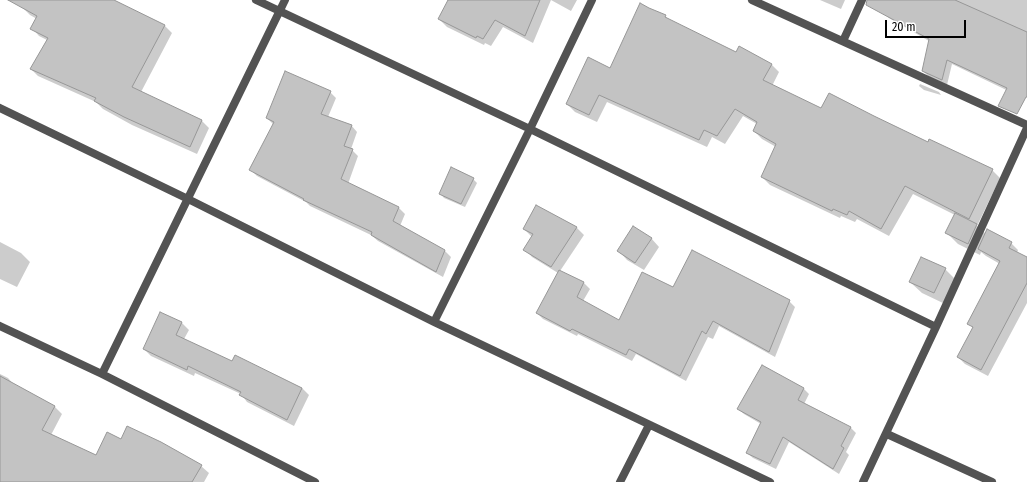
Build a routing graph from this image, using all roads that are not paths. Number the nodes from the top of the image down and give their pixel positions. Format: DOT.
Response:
graph roads {
  1 [pos="256,0"];
  2 [pos="285,0"];
  3 [pos="592,0"];
  4 [pos="752,0"];
  5 [pos="862,0"];
  6 [pos="280,11"];
  7 [pos="843,41"];
  8 [pos="0,108"];
  9 [pos="1027,126"];
  10 [pos="530,129"];
  11 [pos="188,199"];
  12 [pos="434,322"];
  13 [pos="0,326"];
  14 [pos="936,327"];
  15 [pos="102,374"];
  16 [pos="649,425"];
  17 [pos="886,434"];
  18 [pos="315,482"];
  19 [pos="620,482"];
  20 [pos="770,482"];
  21 [pos="863,482"];
  22 [pos="992,482"];
  1 -- 6 [label="street"];
  2 -- 6 [label="street"];
  3 -- 10 [label="street"];
  4 -- 7 [label="street"];
  5 -- 7 [label="street"];
  6 -- 10 [label="street"];
  6 -- 11 [label="street"];
  7 -- 9 [label="street"];
  8 -- 11 [label="street"];
  9 -- 14 [label="street"];
  10 -- 12 [label="street"];
  10 -- 14 [label="street"];
  11 -- 12 [label="street"];
  11 -- 15 [label="street"];
  12 -- 16 [label="street"];
  13 -- 15 [label="street"];
  14 -- 17 [label="street"];
  15 -- 18 [label="street"];
  16 -- 19 [label="street"];
  16 -- 20 [label="street"];
  17 -- 21 [label="street"];
  17 -- 22 [label="street"];
}
